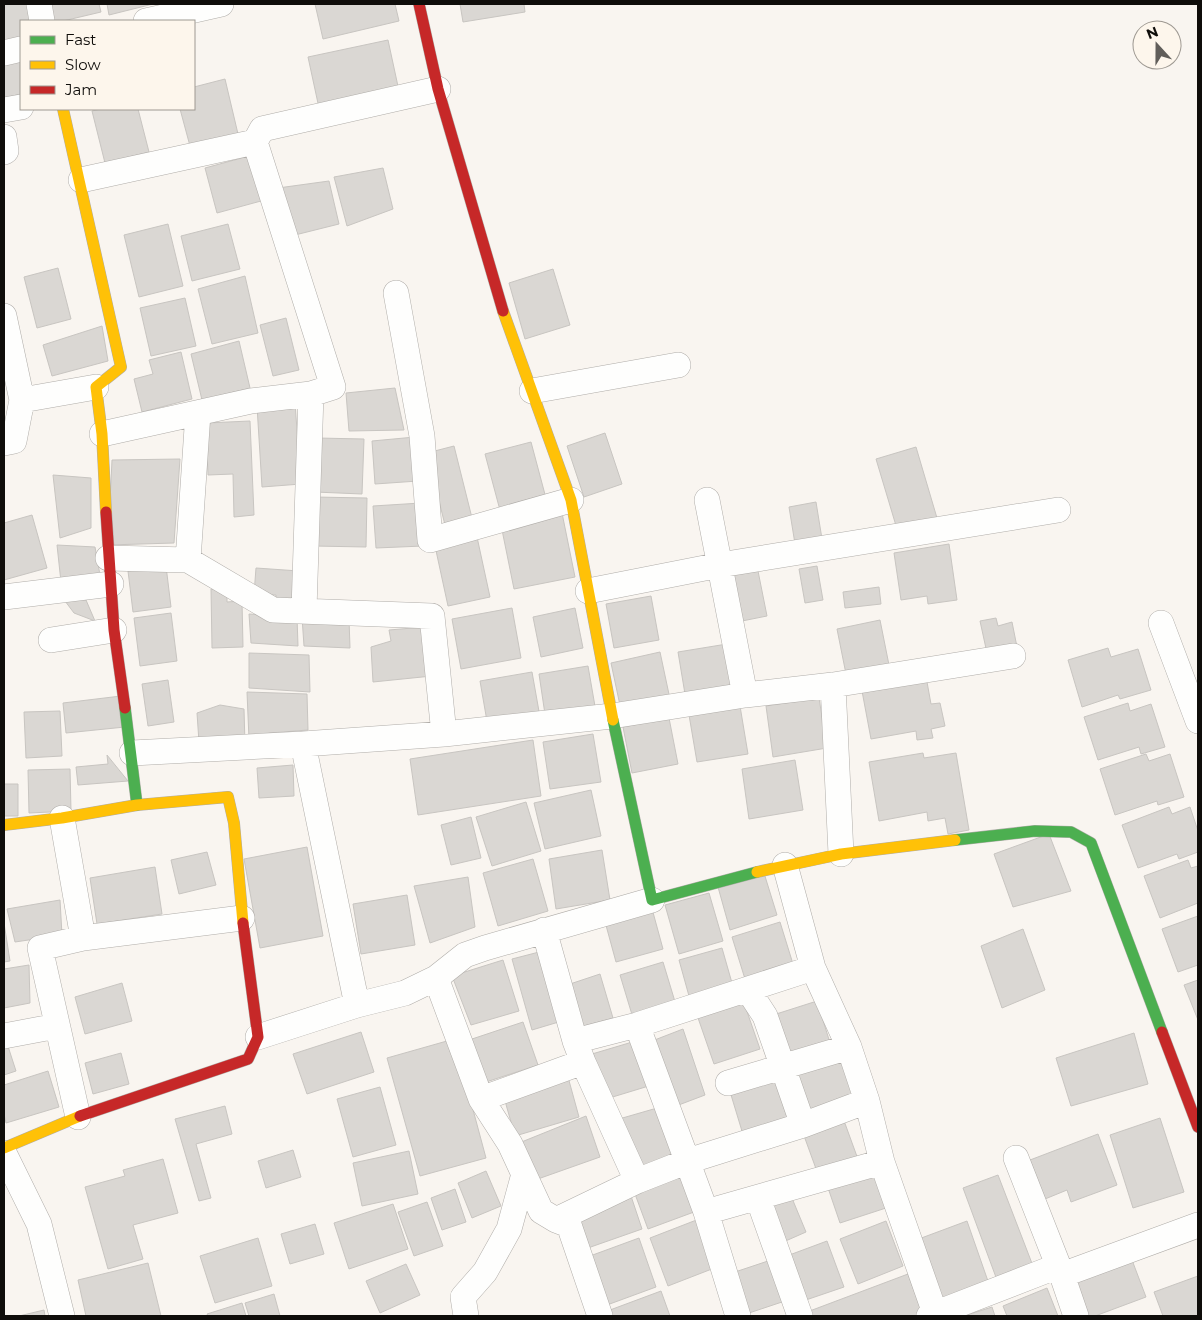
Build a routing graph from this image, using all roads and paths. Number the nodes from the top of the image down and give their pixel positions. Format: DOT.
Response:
graph roads {
  1 [pos="39,4"];
  2 [pos="221,4"];
  3 [pos="419,4"];
  4 [pos="42,20"];
  5 [pos="150,20"];
  6 [pos="20,49"];
  7 [pos="4,53"];
  8 [pos="438,89"];
  9 [pos="20,107"];
  10 [pos="4,110"];
  11 [pos="64,110"];
  12 [pos="4,137"];
  13 [pos="255,142"];
  14 [pos="4,152"];
  15 [pos="80,180"];
  16 [pos="396,293"];
  17 [pos="4,316"];
  18 [pos="678,364"];
  19 [pos="96,388"];
  20 [pos="532,391"];
  21 [pos="311,394"];
  22 [pos="22,400"];
  23 [pos="198,413"];
  24 [pos="102,434"];
  25 [pos="4,443"];
  26 [pos="571,500"];
  27 [pos="707,500"];
  28 [pos="1058,510"];
  29 [pos="108,558"];
  30 [pos="188,560"];
  31 [pos="720,565"];
  32 [pos="111,584"];
  33 [pos="588,591"];
  34 [pos="4,597"];
  35 [pos="304,610"];
  36 [pos="1161,623"];
  37 [pos="114,630"];
  38 [pos="51,640"];
  39 [pos="1013,656"];
  40 [pos="833,685"];
  41 [pos="746,694"];
  42 [pos="612,716"];
  43 [pos="1198,721"];
  44 [pos="444,734"];
  45 [pos="303,744"];
  46 [pos="132,753"];
  47 [pos="137,805"];
  48 [pos="62,818"];
  49 [pos="4,825"];
  50 [pos="841,854"];
  51 [pos="785,865"];
  52 [pos="652,900"];
  53 [pos="242,918"];
  54 [pos="544,930"];
  55 [pos="83,938"];
  56 [pos="813,968"];
  57 [pos="436,978"];
  58 [pos="748,990"];
  59 [pos="357,1005"];
  60 [pos="637,1025"];
  61 [pos="57,1026"];
  62 [pos="4,1036"];
  63 [pos="258,1037"];
  64 [pos="849,1047"];
  65 [pos="579,1052"];
  66 [pos="781,1067"];
  67 [pos="728,1083"];
  68 [pos="481,1100"];
  69 [pos="867,1101"];
  70 [pos="78,1117"];
  71 [pos="803,1126"];
  72 [pos="1198,1127"];
  73 [pos="4,1148"];
  74 [pos="4,1153"];
  75 [pos="1016,1158"];
  76 [pos="688,1161"];
  77 [pos="882,1162"];
  78 [pos="524,1174"];
  79 [pos="636,1181"];
  80 [pos="758,1198"];
  81 [pos="706,1212"];
  82 [pos="556,1220"];
  83 [pos="1198,1225"];
  84 [pos="1060,1270"];
  85 [pos="934,1315"];
  86 [pos="62,1316"];
  87 [pos="466,1316"];
  88 [pos="600,1316"];
  89 [pos="738,1316"];
  90 [pos="800,1316"];
  91 [pos="1076,1316"];
  1 -- 4 [label="street"];
  2 -- 5 [label="street"];
  3 -- 8 [label="street"];
  6 -- 7 [label="street"];
  8 -- 13 [label="street"];
  8 -- 20 [label="street"];
  9 -- 10 [label="street"];
  11 -- 15 [label="street"];
  12 -- 14 [label="street"];
  13 -- 15 [label="street"];
  13 -- 21 [label="street"];
  15 -- 19 [label="street"];
  16 -- 26 [label="street"];
  17 -- 22 [label="street"];
  18 -- 20 [label="street"];
  19 -- 22 [label="street"];
  19 -- 24 [label="street"];
  20 -- 26 [label="street"];
  21 -- 23 [label="street"];
  21 -- 35 [label="street"];
  22 -- 25 [label="street"];
  23 -- 24 [label="street"];
  23 -- 30 [label="street"];
  24 -- 29 [label="street"];
  26 -- 33 [label="street"];
  27 -- 31 [label="street"];
  28 -- 31 [label="street"];
  29 -- 30 [label="street"];
  29 -- 32 [label="street"];
  30 -- 35 [label="street"];
  31 -- 33 [label="street"];
  31 -- 41 [label="street"];
  32 -- 34 [label="street"];
  32 -- 37 [label="street"];
  33 -- 42 [label="street"];
  35 -- 44 [label="street"];
  36 -- 43 [label="street"];
  37 -- 38 [label="street"];
  37 -- 46 [label="street"];
  39 -- 40 [label="street"];
  40 -- 41 [label="street"];
  40 -- 50 [label="street"];
  41 -- 42 [label="street"];
  42 -- 44 [label="street"];
  42 -- 52 [label="street"];
  44 -- 45 [label="street"];
  45 -- 46 [label="street"];
  45 -- 59 [label="street"];
  46 -- 47 [label="street"];
  47 -- 48 [label="street"];
  47 -- 53 [label="street"];
  48 -- 49 [label="street"];
  48 -- 55 [label="street"];
  50 -- 51 [label="street"];
  50 -- 72 [label="street"];
  51 -- 52 [label="street"];
  51 -- 56 [label="street"];
  52 -- 54 [label="street"];
  53 -- 55 [label="street"];
  53 -- 63 [label="street"];
  54 -- 57 [label="street"];
  54 -- 65 [label="street"];
  55 -- 61 [label="street"];
  56 -- 58 [label="street"];
  56 -- 64 [label="street"];
  57 -- 59 [label="street"];
  57 -- 68 [label="street"];
  58 -- 60 [label="street"];
  58 -- 66 [label="street"];
  59 -- 63 [label="street"];
  60 -- 65 [label="street"];
  60 -- 76 [label="street"];
  61 -- 62 [label="street"];
  61 -- 70 [label="street"];
  63 -- 70 [label="street"];
  64 -- 66 [label="street"];
  64 -- 69 [label="street"];
  65 -- 68 [label="street"];
  65 -- 79 [label="street"];
  66 -- 67 [label="street"];
  66 -- 71 [label="street"];
  68 -- 78 [label="street"];
  69 -- 71 [label="street"];
  69 -- 77 [label="street"];
  70 -- 73 [label="street"];
  71 -- 76 [label="street"];
  74 -- 86 [label="street"];
  75 -- 84 [label="street"];
  76 -- 79 [label="street"];
  76 -- 81 [label="street"];
  77 -- 80 [label="street"];
  77 -- 85 [label="street"];
  78 -- 82 [label="street"];
  78 -- 87 [label="street"];
  79 -- 82 [label="street"];
  80 -- 81 [label="street"];
  80 -- 90 [label="street"];
  81 -- 89 [label="street"];
  82 -- 88 [label="street"];
  83 -- 84 [label="street"];
  84 -- 85 [label="street"];
  84 -- 91 [label="street"];
}
